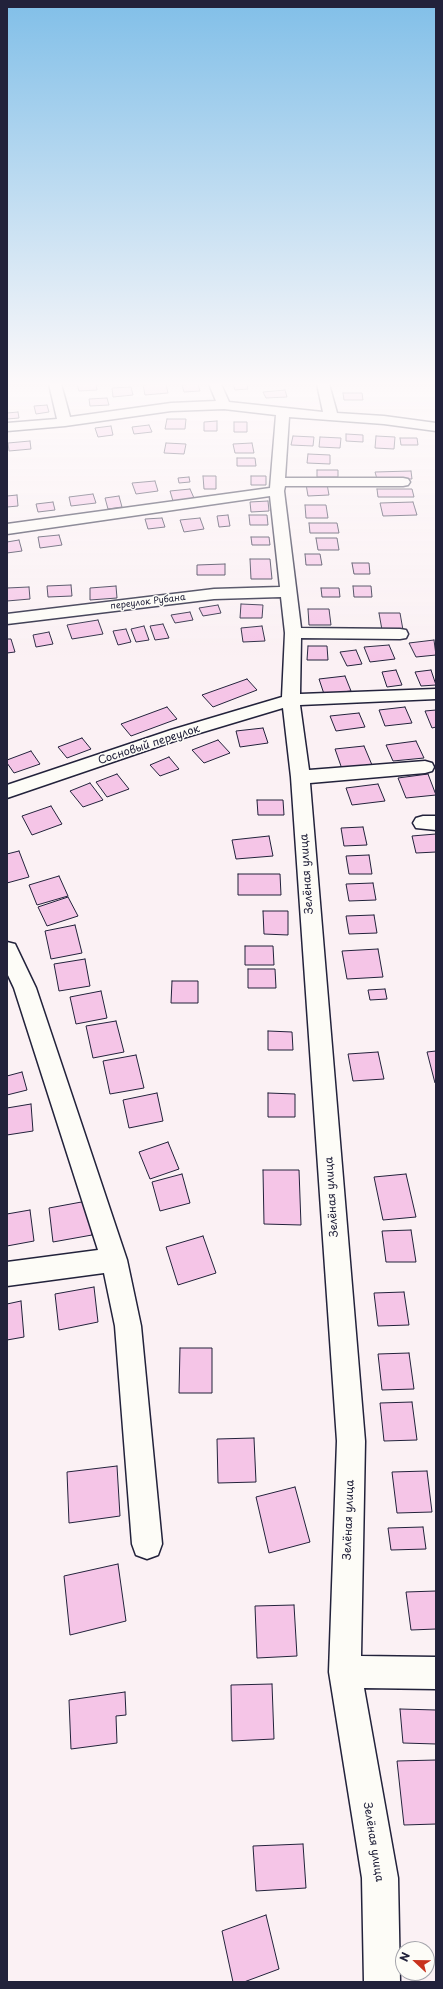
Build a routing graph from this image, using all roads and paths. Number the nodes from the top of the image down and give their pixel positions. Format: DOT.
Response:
graph roads {
  1 [pos="278,477"];
  2 [pos="403,482"];
  3 [pos="277,487"];
  4 [pos="7,529"];
  5 [pos="289,592"];
  6 [pos="7,619"];
  7 [pos="293,634"];
  8 [pos="400,634"];
  9 [pos="436,694"];
  10 [pos="291,700"];
  11 [pos="425,767"];
  12 [pos="300,776"];
  13 [pos="7,792"];
  14 [pos="7,950"];
  15 [pos="114,1260"];
  16 [pos="7,1274"];
  17 [pos="147,1544"];
  18 [pos="345,1672"];
  19 [pos="436,1673"];
  20 [pos="382,1982"];
  1 -- 3 [label="street, Зелёная улица"];
  2 -- 3 [label="street"];
  3 -- 4 [label="street"];
  3 -- 5 [label="street, Зелёная улица"];
  5 -- 6 [label="street, переулок Рубана"];
  5 -- 7 [label="street, Зелёная улица"];
  7 -- 8 [label="street"];
  7 -- 10 [label="street, Зелёная улица"];
  9 -- 10 [label="street, Сосновый переулок"];
  10 -- 12 [label="street, Зелёная улица"];
  10 -- 13 [label="street, Сосновый переулок"];
  11 -- 12 [label="street"];
  12 -- 18 [label="street, Зелёная улица"];
  14 -- 15 [label="street"];
  15 -- 16 [label="street"];
  15 -- 17 [label="street"];
  18 -- 19 [label="street"];
  18 -- 20 [label="street, Зелёная улица"];
}
